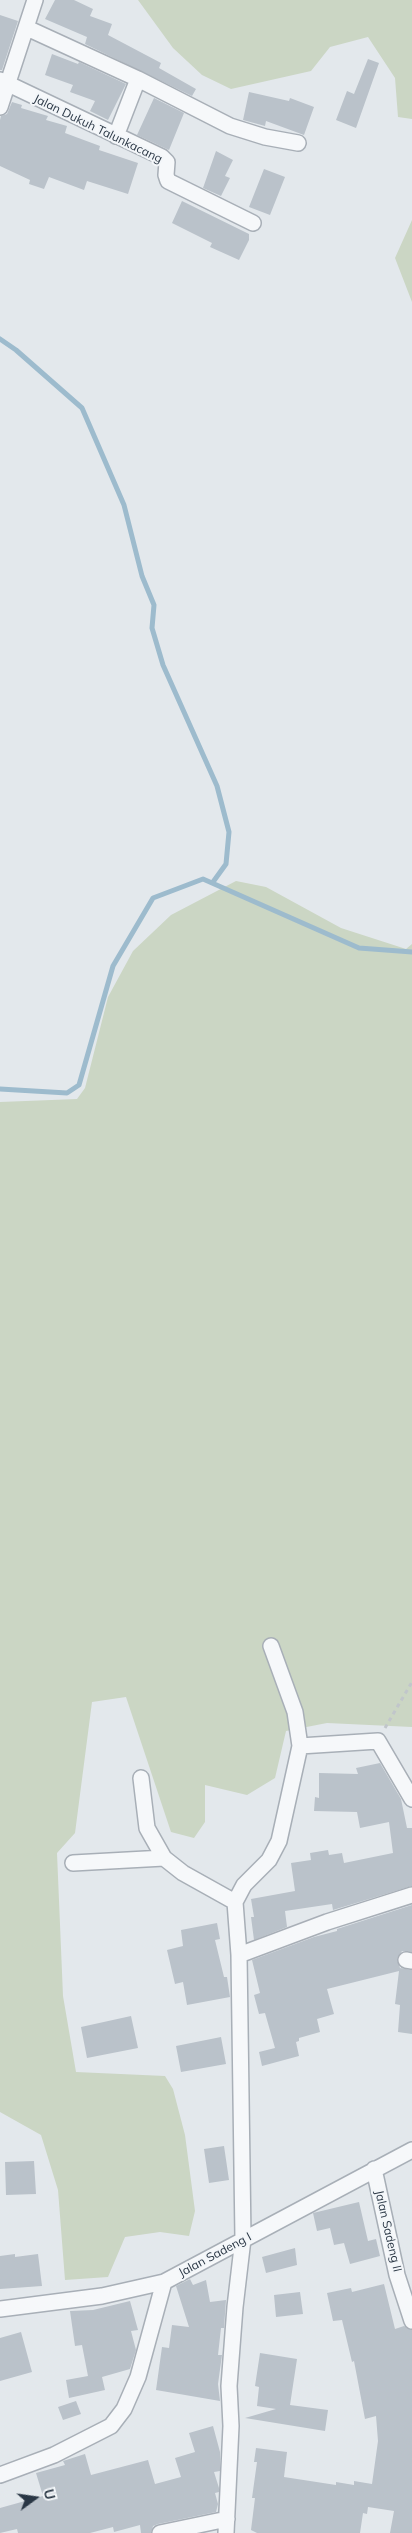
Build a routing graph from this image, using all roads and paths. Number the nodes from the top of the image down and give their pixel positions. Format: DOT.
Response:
graph roads {
  1 [pos="35,0"];
  2 [pos="27,28"];
  3 [pos="138,79"];
  4 [pos="5,82"];
  5 [pos="0,107"];
  6 [pos="116,136"];
  7 [pos="298,143"];
  8 [pos="253,223"];
  9 [pos="271,1646"];
  10 [pos="412,1682"];
  11 [pos="378,1742"];
  12 [pos="300,1746"];
  13 [pos="140,1778"];
  14 [pos="412,1799"];
  15 [pos="164,1858"];
  16 [pos="73,1863"];
  17 [pos="412,1895"];
  18 [pos="235,1902"];
  19 [pos="239,1955"];
  20 [pos="412,2150"];
  21 [pos="374,2170"];
  22 [pos="244,2239"];
  23 [pos="164,2282"];
  24 [pos="409,2300"];
  25 [pos="0,2310"];
  26 [pos="412,2321"];
  27 [pos="0,2475"];
  28 [pos="227,2526"];
  29 [pos="160,2533"];
  1 -- 2 [label="street"];
  2 -- 3 [label="street"];
  2 -- 4 [label="street"];
  3 -- 6 [label="street"];
  3 -- 7 [label="street"];
  4 -- 5 [label="street"];
  4 -- 6 [label="street, Jalan Dukuh Talunkacang"];
  6 -- 8 [label="street, Jalan Dukuh Talunkacang"];
  9 -- 12 [label="street"];
  10 -- 11 [label="path"];
  11 -- 12 [label="street"];
  11 -- 14 [label="street"];
  12 -- 18 [label="street"];
  13 -- 15 [label="street"];
  15 -- 16 [label="street"];
  15 -- 18 [label="street"];
  17 -- 19 [label="street"];
  18 -- 19 [label="street"];
  19 -- 22 [label="street"];
  20 -- 21 [label="street, Jalan Sadeng I"];
  21 -- 22 [label="street, Jalan Sadeng I"];
  21 -- 24 [label="street, Jalan Sadeng II"];
  22 -- 23 [label="street, Jalan Sadeng I"];
  22 -- 28 [label="street"];
  23 -- 25 [label="street, Jalan Sadeng I"];
  23 -- 27 [label="street"];
  24 -- 26 [label="street, Jalan Sadeng II"];
  28 -- 29 [label="street"];
}
